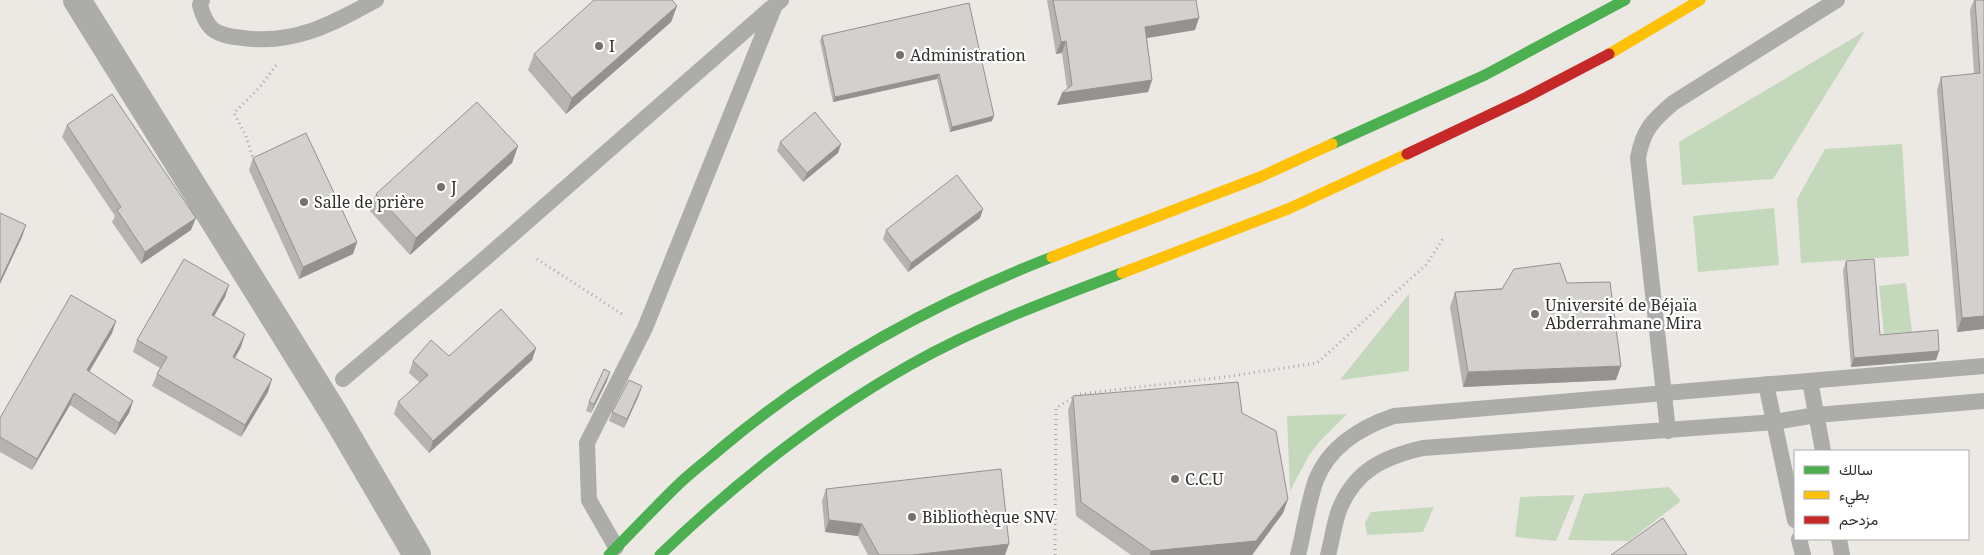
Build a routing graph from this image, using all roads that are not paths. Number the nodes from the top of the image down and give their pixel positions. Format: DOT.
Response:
graph roads {
  1 [pos="77,0"];
  2 [pos="202,0"];
  3 [pos="376,0"];
  4 [pos="1625,0"];
  5 [pos="1700,0"];
  6 [pos="1837,0"];
  7 [pos="778,3"];
  8 [pos="1984,366"];
  9 [pos="343,379"];
  10 [pos="1810,381"];
  11 [pos="1766,384"];
  12 [pos="1664,393"];
  13 [pos="1984,401"];
  14 [pos="1816,415"];
  15 [pos="1775,422"];
  16 [pos="1668,431"];
  17 [pos="1823,450"];
  18 [pos="1794,515"];
  19 [pos="1799,540"];
  20 [pos="1839,540"];
  21 [pos="616,552"];
  22 [pos="417,555"];
  23 [pos="660,555"];
  24 [pos="1298,555"];
  25 [pos="1328,555"];
  26 [pos="1803,555"];
  27 [pos="1842,555"];
  1 -- 22 [label="street"];
  2 -- 3 [label="lane"];
  4 -- 21 [label="street"];
  5 -- 23 [label="street"];
  6 -- 12 [label="lane"];
  7 -- 9 [label="lane"];
  7 -- 21 [label="lane"];
  8 -- 10 [label="lane"];
  10 -- 11 [label="lane"];
  10 -- 14 [label="lane"];
  11 -- 12 [label="lane"];
  11 -- 15 [label="lane"];
  12 -- 16 [label="lane"];
  12 -- 24 [label="lane"];
  13 -- 14 [label="lane"];
  14 -- 15 [label="lane"];
  14 -- 17 [label="lane"];
  15 -- 16 [label="lane"];
  15 -- 18 [label="lane"];
  16 -- 25 [label="lane"];
  19 -- 26 [label="lane"];
  20 -- 27 [label="lane"];
}
